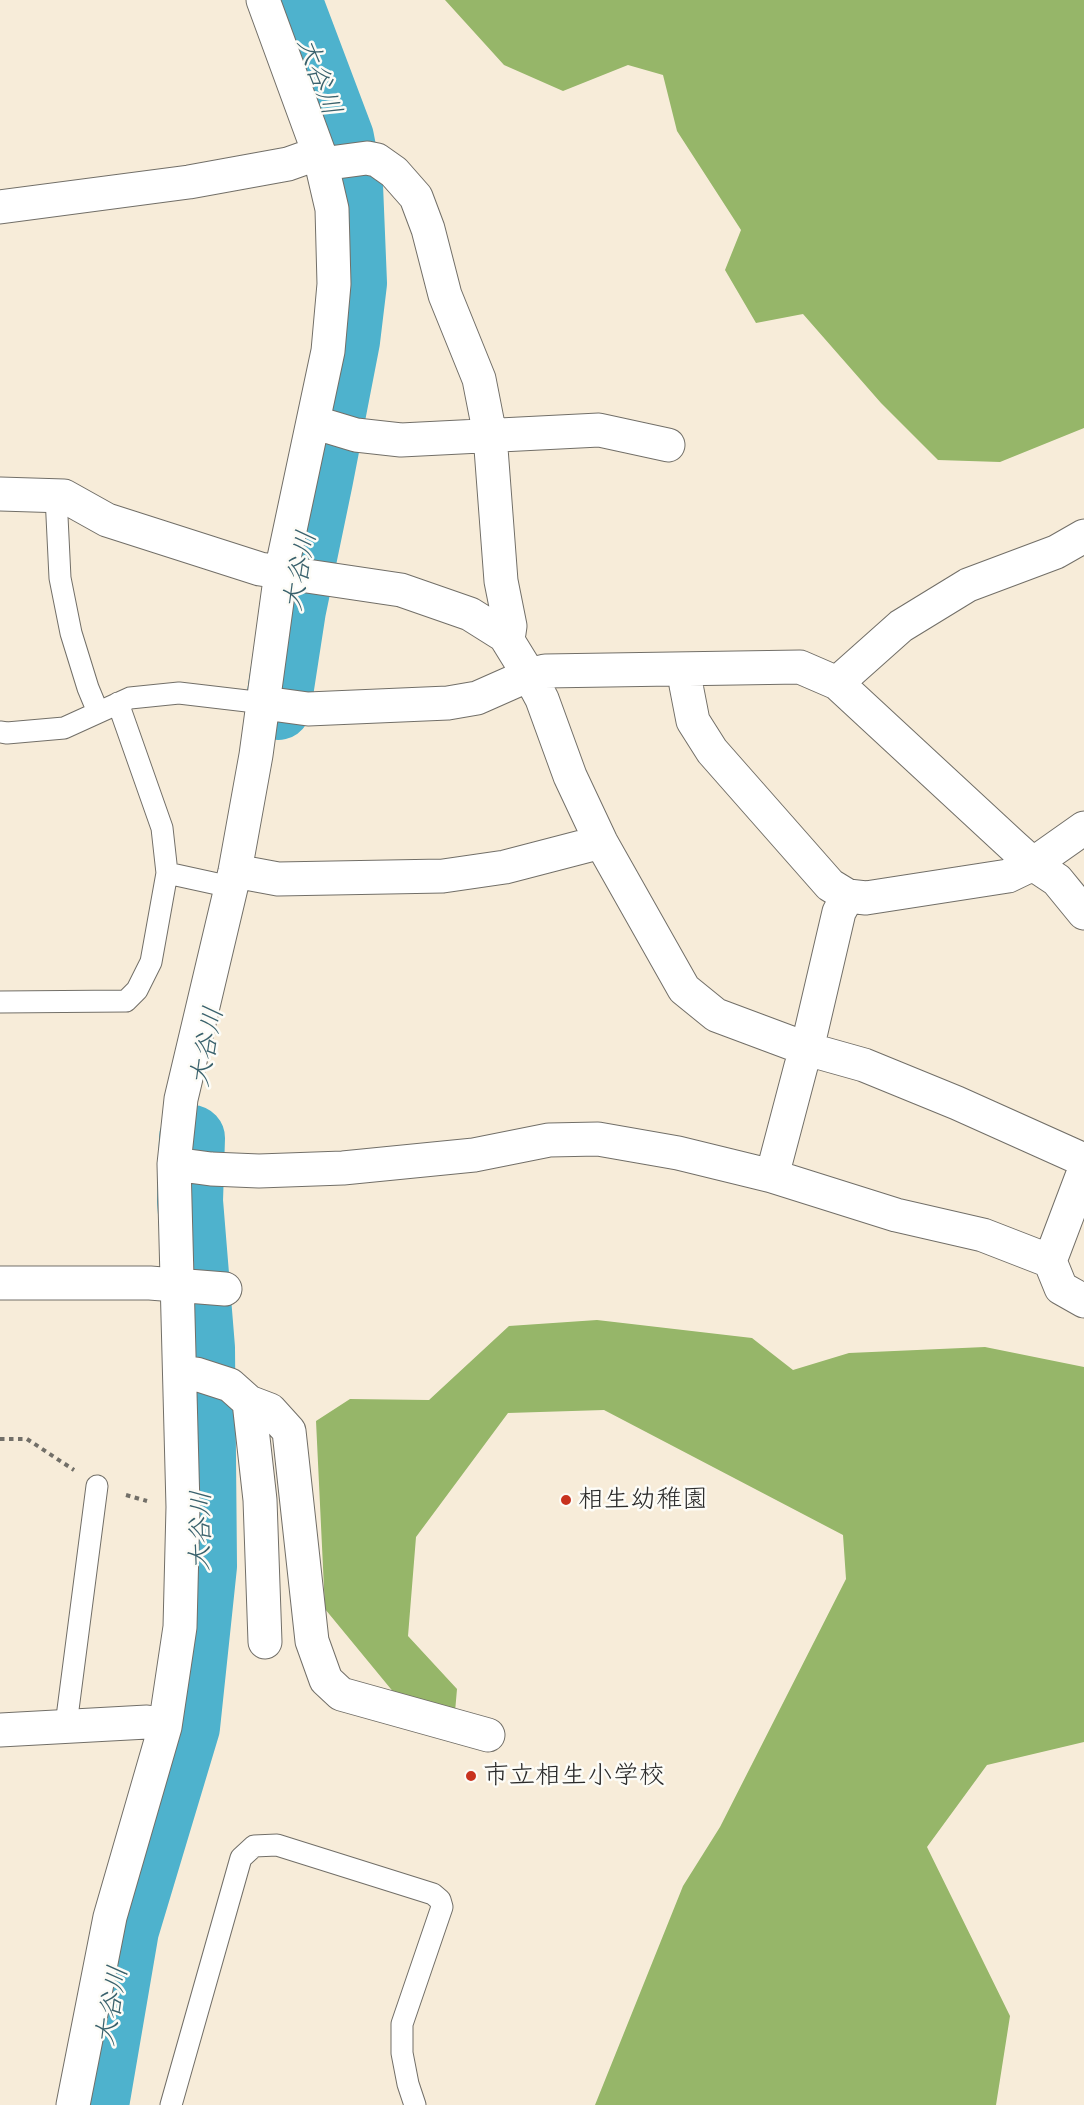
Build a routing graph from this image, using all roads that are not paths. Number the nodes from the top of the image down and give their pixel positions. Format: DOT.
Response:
graph roads {
  1 [pos="263,0"];
  2 [pos="325,160"];
  3 [pos="0,207"];
  4 [pos="318,423"];
  5 [pos="490,435"];
  6 [pos="668,445"];
  7 [pos="0,494"];
  8 [pos="56,496"];
  9 [pos="1084,536"];
  10 [pos="288,573"];
  11 [pos="505,636"];
  12 [pos="685,669"];
  13 [pos="529,675"];
  14 [pos="837,683"];
  15 [pos="118,704"];
  16 [pos="268,704"];
  17 [pos="98,712"];
  18 [pos="0,732"];
  19 [pos="1084,828"];
  20 [pos="601,842"];
  21 [pos="1033,864"];
  22 [pos="167,873"];
  23 [pos="236,877"];
  24 [pos="848,896"];
  25 [pos="1084,913"];
  26 [pos="0,1002"];
  27 [pos="807,1049"];
  28 [pos="1084,1160"];
  29 [pos="189,1166"];
  30 [pos="1084,1171"];
  31 [pos="772,1176"];
  32 [pos="1050,1261"];
  33 [pos="0,1282"];
  34 [pos="176,1286"];
  35 [pos="225,1289"];
  36 [pos="1084,1301"];
  37 [pos="188,1373"];
  38 [pos="239,1393"];
  39 [pos="98,1486"];
  40 [pos="266,1642"];
  41 [pos="66,1725"];
  42 [pos="165,1727"];
  43 [pos="0,1730"];
  44 [pos="488,1734"];
  45 [pos="73,2105"];
  46 [pos="171,2105"];
  47 [pos="415,2105"];
  1 -- 2 [label="street"];
  2 -- 3 [label="street"];
  2 -- 4 [label="street"];
  2 -- 5 [label="street"];
  4 -- 5 [label="street"];
  4 -- 10 [label="street"];
  5 -- 6 [label="street"];
  5 -- 11 [label="street"];
  7 -- 8 [label="street"];
  8 -- 10 [label="street"];
  8 -- 17 [label="lane"];
  9 -- 14 [label="street"];
  10 -- 11 [label="street"];
  10 -- 16 [label="street"];
  11 -- 13 [label="street"];
  12 -- 13 [label="street"];
  12 -- 14 [label="street"];
  12 -- 24 [label="street"];
  13 -- 16 [label="street"];
  13 -- 20 [label="street"];
  14 -- 21 [label="street"];
  15 -- 16 [label="lane"];
  15 -- 17 [label="lane"];
  15 -- 22 [label="lane"];
  16 -- 23 [label="street"];
  17 -- 18 [label="lane"];
  19 -- 21 [label="street"];
  20 -- 23 [label="street"];
  20 -- 27 [label="street"];
  21 -- 24 [label="street"];
  21 -- 25 [label="street"];
  22 -- 23 [label="lane"];
  22 -- 26 [label="lane"];
  23 -- 29 [label="street"];
  24 -- 27 [label="street"];
  27 -- 28 [label="street"];
  27 -- 31 [label="street"];
  29 -- 31 [label="street"];
  29 -- 34 [label="street"];
  30 -- 32 [label="street"];
  31 -- 32 [label="street"];
  32 -- 36 [label="street"];
  33 -- 34 [label="street"];
  34 -- 35 [label="street"];
  34 -- 37 [label="street"];
  37 -- 38 [label="street"];
  37 -- 42 [label="street"];
  38 -- 40 [label="street"];
  38 -- 44 [label="street"];
  39 -- 41 [label="lane"];
  41 -- 42 [label="street"];
  41 -- 43 [label="street"];
  42 -- 45 [label="street"];
  46 -- 47 [label="lane"];
}
